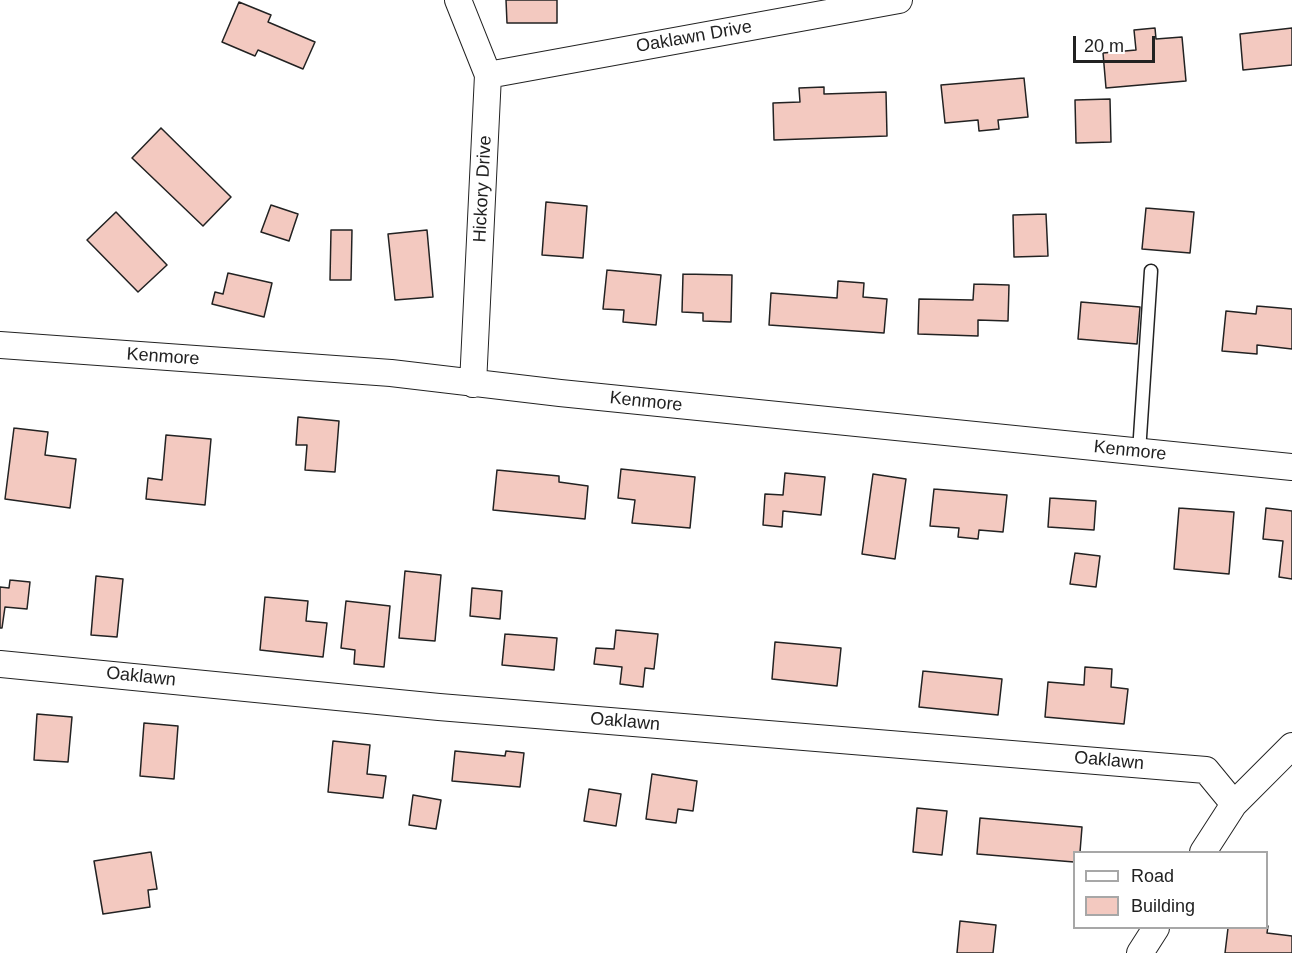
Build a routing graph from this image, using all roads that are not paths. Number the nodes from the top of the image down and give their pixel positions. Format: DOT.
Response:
graph roads {
  1 [pos="458,0"];
  2 [pos="899,0"];
  3 [pos="488,75"];
  4 [pos="1151,272"];
  5 [pos="0,345"];
  6 [pos="473,384"];
  7 [pos="1139,452"];
  8 [pos="1292,467"];
  9 [pos="0,664"];
  10 [pos="1292,746"];
  11 [pos="1234,804"];
  12 [pos="1204,851"];
  13 [pos="1155,929"];
  14 [pos="1140,953"];
  1 -- 3 [label="street, Hickory Drive"];
  2 -- 3 [label="street, Oaklawn Drive"];
  3 -- 6 [label="street, Hickory Drive"];
  4 -- 7 [label="lane"];
  5 -- 6 [label="street, Kenmore"];
  6 -- 7 [label="street, Kenmore"];
  7 -- 8 [label="street, Kenmore"];
  9 -- 11 [label="street, Oaklawn"];
  10 -- 11 [label="street"];
  11 -- 12 [label="street"];
  13 -- 14 [label="street"];
}
